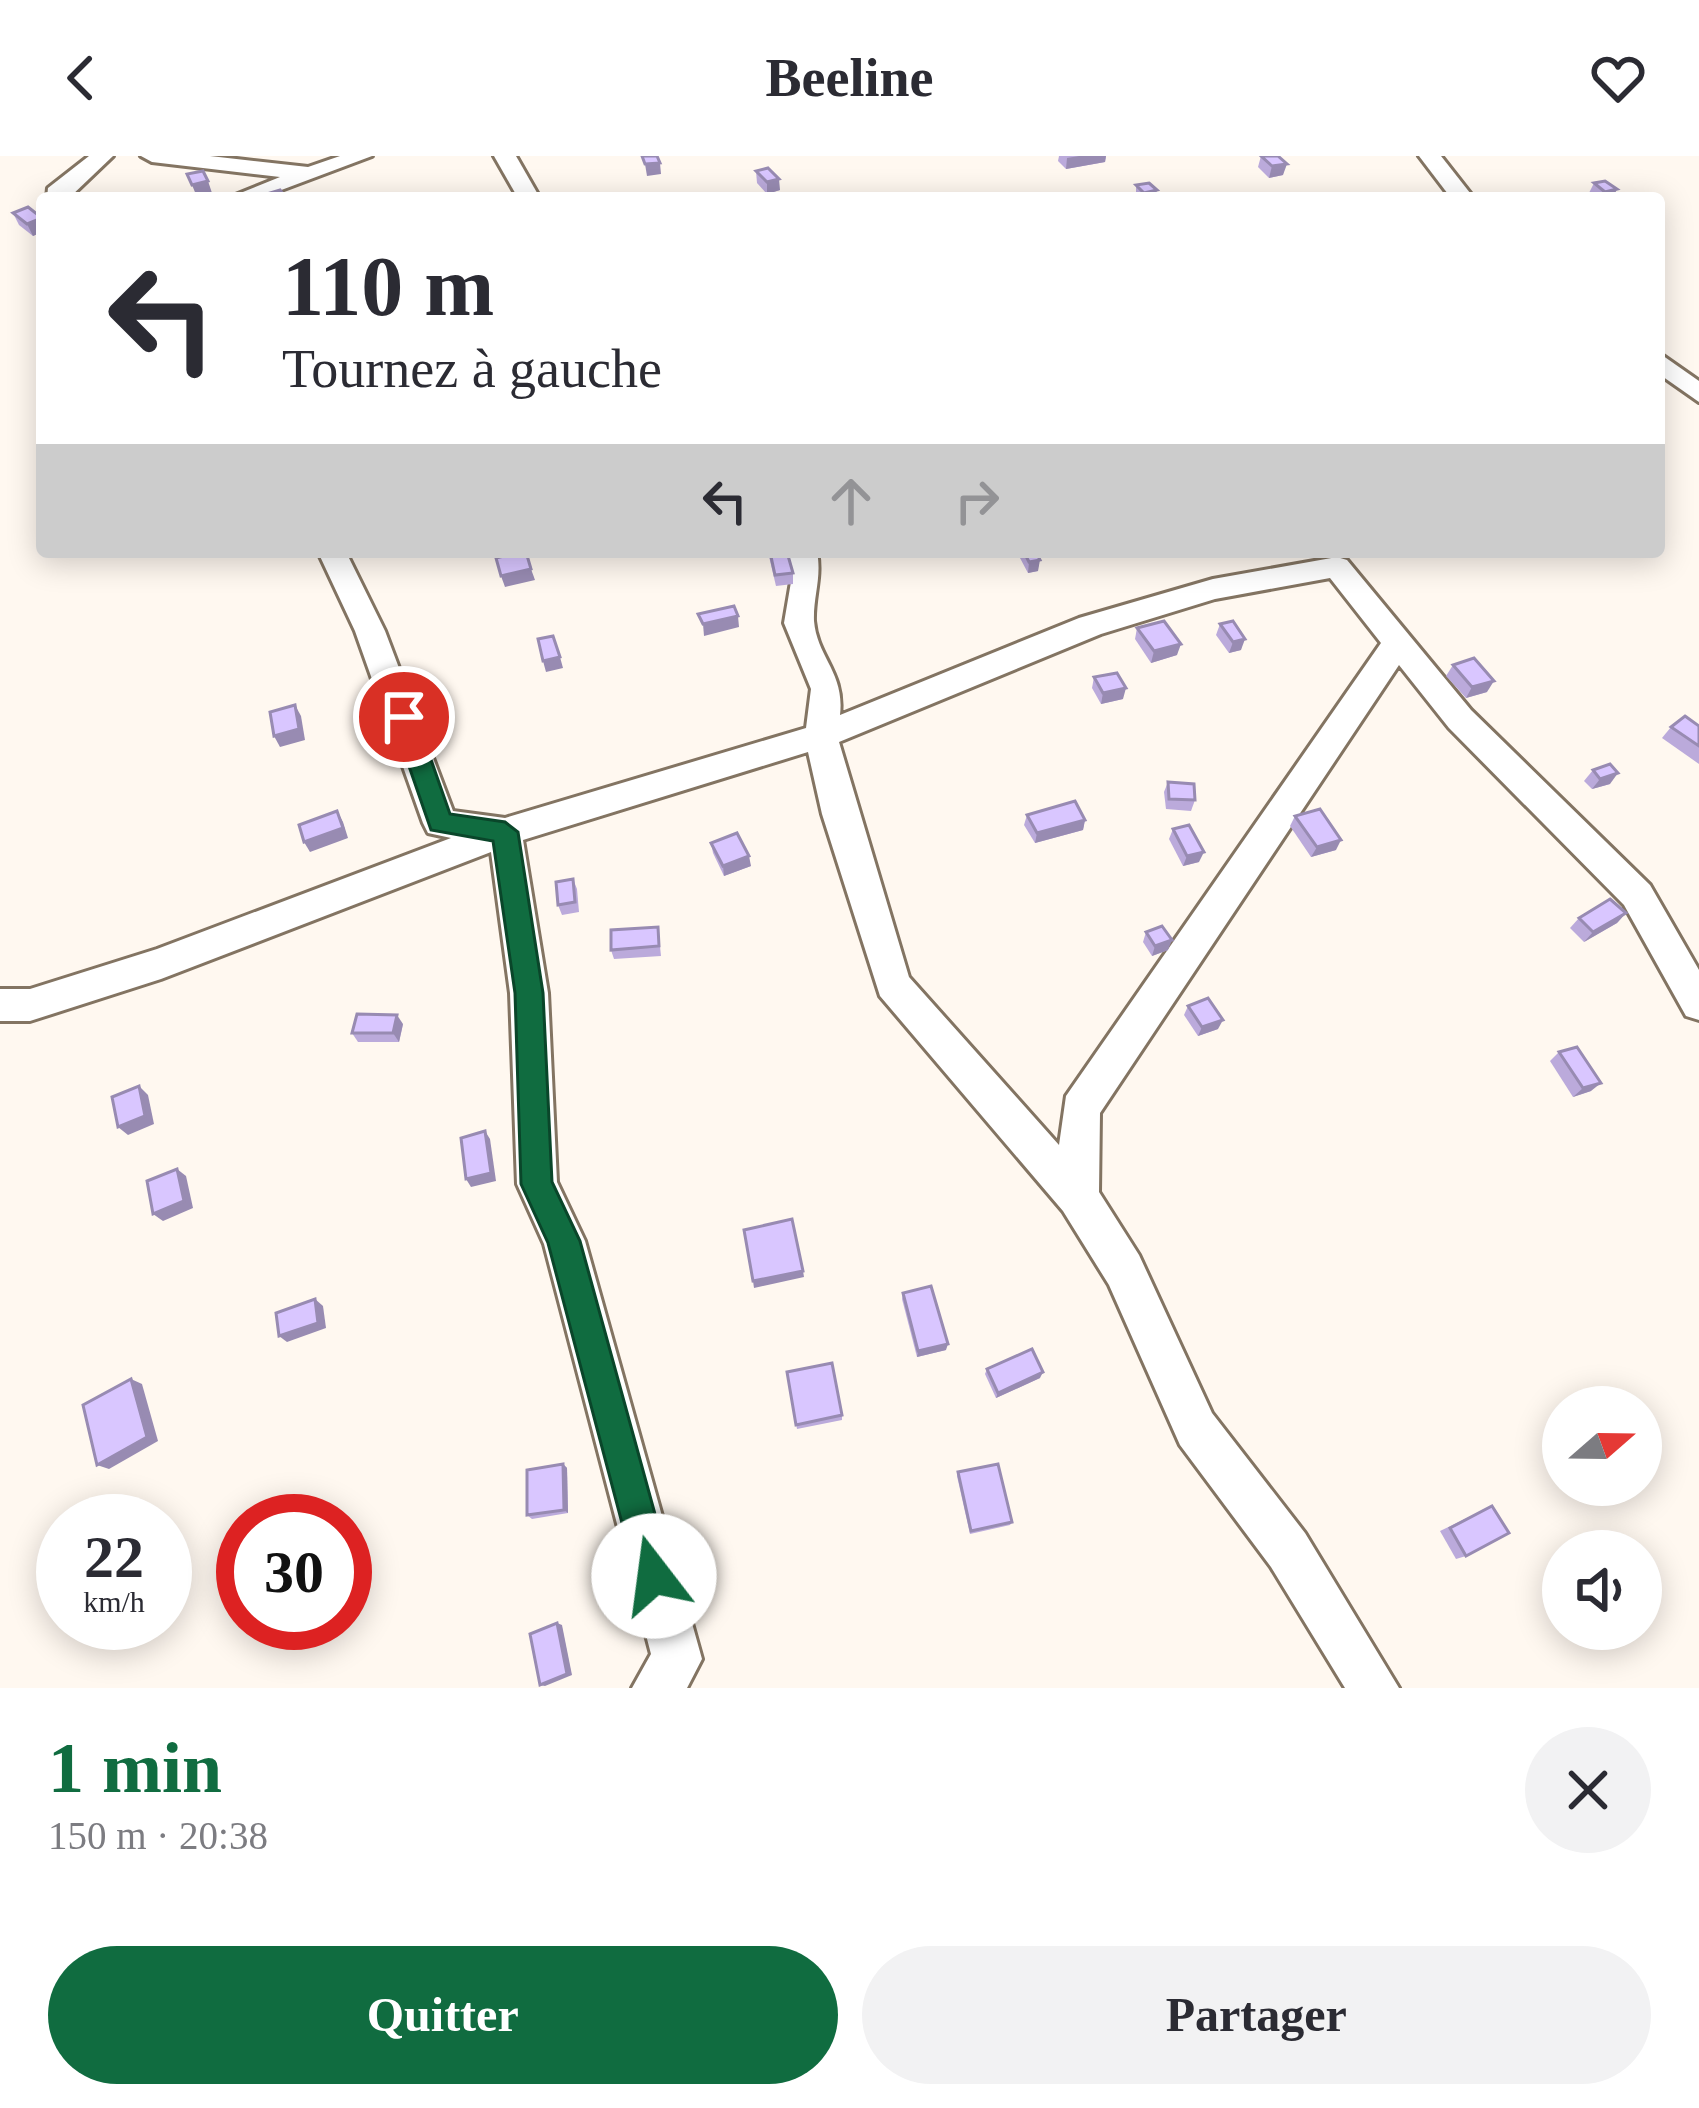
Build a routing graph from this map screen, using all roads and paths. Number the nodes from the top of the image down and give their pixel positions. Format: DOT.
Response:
graph roads {
  1 [pos="102,156"];
  2 [pos="152,156"];
  3 [pos="362,156"];
  4 [pos="506,156"];
  5 [pos="1430,156"];
  6 [pos="314,174"];
  7 [pos="57,192"];
  8 [pos="257,192"];
  9 [pos="527,192"];
  10 [pos="1458,192"];
  11 [pos="1665,366"];
  12 [pos="1699,394"];
  13 [pos="335,558"];
  14 [pos="803,558"];
  15 [pos="1398,641"];
  16 [pos="821,736"];
  17 [pos="505,832"];
  18 [pos="1699,1004"];
  19 [pos="0,1005"];
  20 [pos="1078,1197"];
  21 [pos="656,1688"];
  22 [pos="1374,1688"];
  1 -- 7 [label="street"];
  2 -- 6 [label="street"];
  3 -- 6 [label="street"];
  4 -- 9 [label="street"];
  5 -- 10 [label="street"];
  6 -- 8 [label="street"];
  11 -- 12 [label="street"];
  13 -- 17 [label="street"];
  14 -- 16 [label="street"];
  15 -- 16 [label="street"];
  15 -- 18 [label="street"];
  15 -- 20 [label="street"];
  16 -- 17 [label="street"];
  16 -- 20 [label="street"];
  17 -- 19 [label="street"];
  17 -- 21 [label="street"];
  20 -- 22 [label="street"];
}
